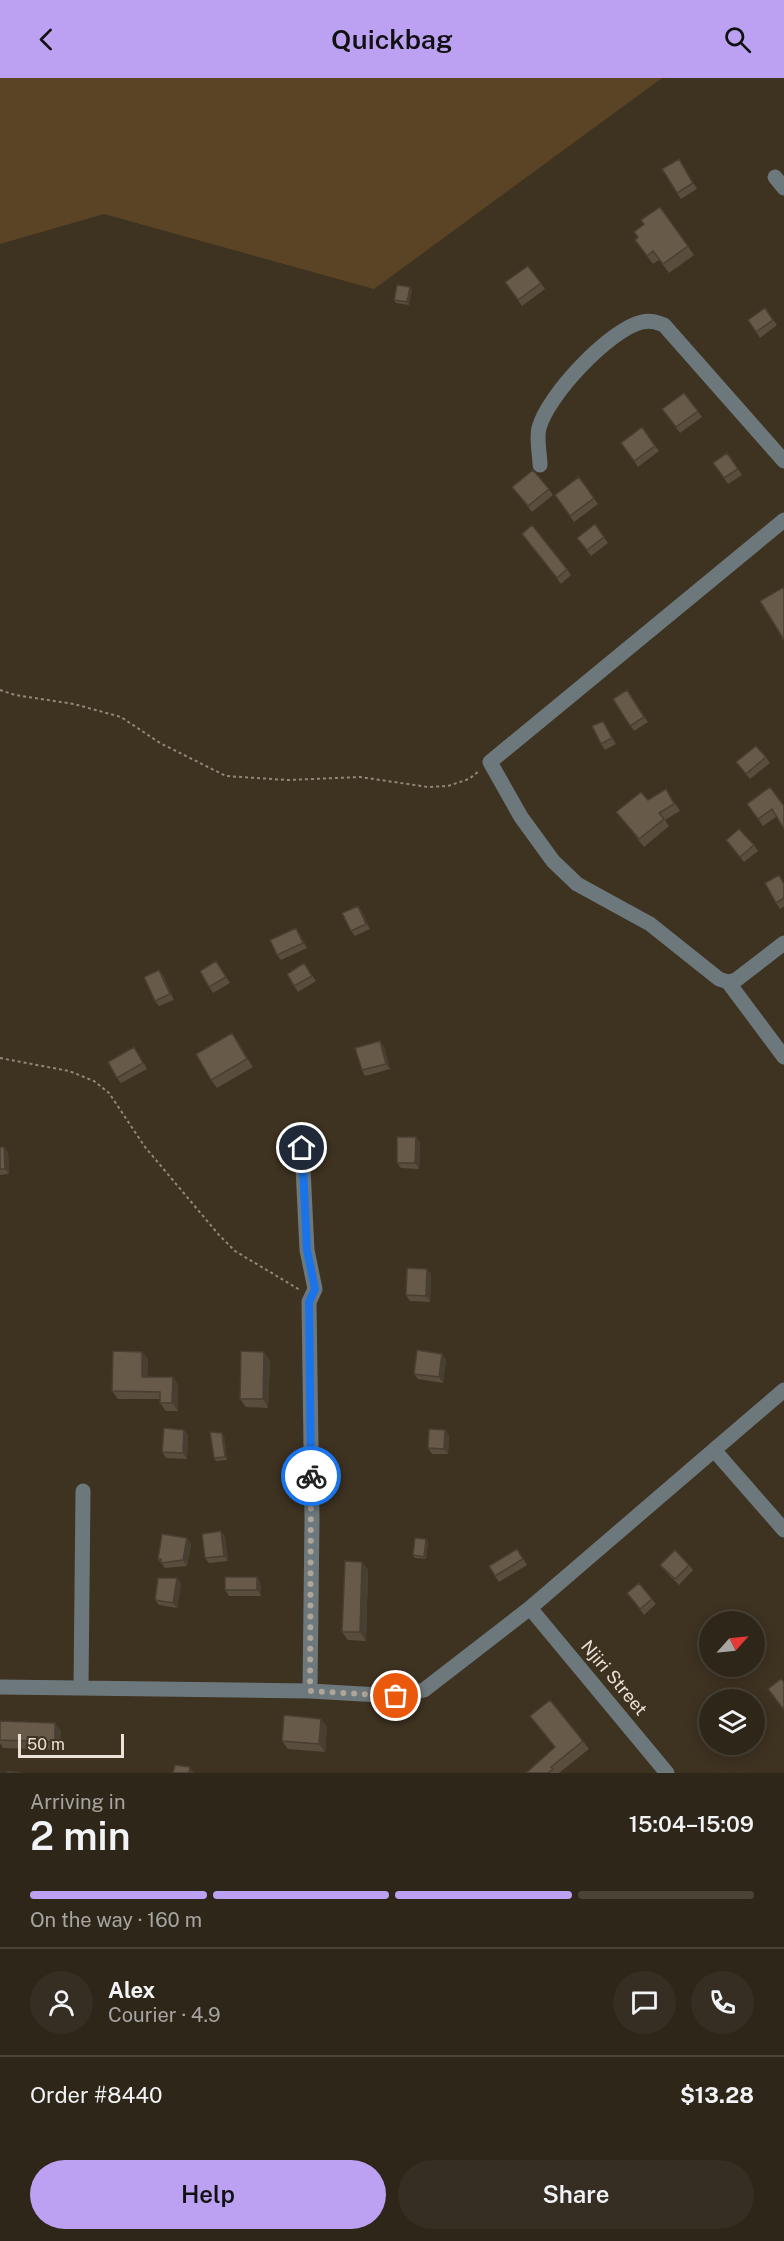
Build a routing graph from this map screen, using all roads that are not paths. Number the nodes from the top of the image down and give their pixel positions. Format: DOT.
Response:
graph roads {
  1 [pos="784,460"];
  2 [pos="540,465"];
  3 [pos="784,520"];
  4 [pos="784,943"];
  5 [pos="728,982"];
  6 [pos="784,1056"];
  7 [pos="302,1148"];
  8 [pos="784,1390"];
  9 [pos="714,1450"];
  10 [pos="83,1491"];
  11 [pos="784,1530"];
  12 [pos="530,1608"];
  13 [pos="0,1687"];
  14 [pos="81,1688"];
  15 [pos="310,1691"];
  16 [pos="667,1773"];
  1 -- 2 [label="street"];
  3 -- 5 [label="street"];
  4 -- 5 [label="street"];
  5 -- 6 [label="street"];
  7 -- 15 [label="street"];
  8 -- 9 [label="street"];
  9 -- 11 [label="street"];
  9 -- 12 [label="street"];
  10 -- 14 [label="street"];
  12 -- 15 [label="street"];
  12 -- 16 [label="street, Njiri Street"];
  13 -- 14 [label="street"];
  14 -- 15 [label="street"];
}
